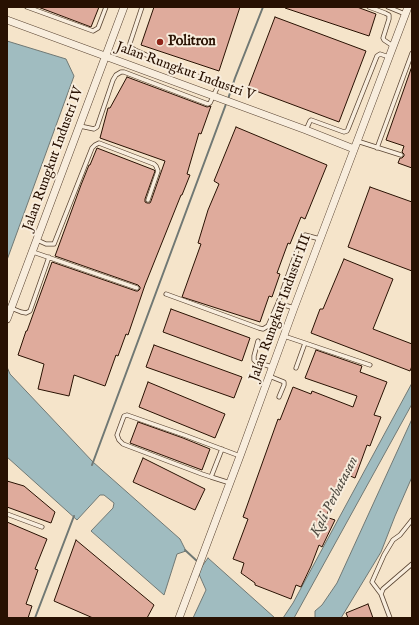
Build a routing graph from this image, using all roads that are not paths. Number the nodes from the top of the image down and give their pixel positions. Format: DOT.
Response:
graph roads {
  1 [pos="26,7"];
  2 [pos="106,7"];
  3 [pos="124,7"];
  4 [pos="142,7"];
  5 [pos="369,7"];
  6 [pos="388,7"];
  7 [pos="407,10"];
  8 [pos="7,20"];
  9 [pos="394,46"];
  10 [pos="412,53"];
  11 [pos="106,56"];
  12 [pos="389,57"];
  13 [pos="213,97"];
  14 [pos="80,126"];
  15 [pos="306,130"];
  16 [pos="357,141"];
  17 [pos="377,148"];
  18 [pos="354,149"];
  19 [pos="401,155"];
  20 [pos="148,200"];
  21 [pos="321,239"];
  22 [pos="37,240"];
  23 [pos="33,252"];
  24 [pos="49,257"];
  25 [pos="137,288"];
  26 [pos="166,294"];
  27 [pos="278,303"];
  28 [pos="11,308"];
  29 [pos="294,308"];
  30 [pos="7,319"];
  31 [pos="284,336"];
  32 [pos="258,341"];
  33 [pos="304,343"];
  34 [pos="370,365"];
  35 [pos="272,367"];
  36 [pos="296,368"];
  37 [pos="269,376"];
  38 [pos="280,397"];
  39 [pos="222,449"];
  40 [pos="240,456"];
  41 [pos="212,477"];
  42 [pos="230,483"];
  43 [pos="7,514"];
  44 [pos="412,520"];
  45 [pos="42,527"];
  46 [pos="412,564"];
  47 [pos="381,594"];
  48 [pos="179,618"];
  49 [pos="390,618"];
  1 -- 2 [label="lane"];
  3 -- 11 [label="street, Jalan Rungkut Industri IV"];
  4 -- 13 [label="lane"];
  5 -- 9 [label="lane"];
  6 -- 7 [label="lane"];
  7 -- 9 [label="street, Jalan Rungkut Industri III"];
  8 -- 11 [label="street, Jalan Rungkut Industri V"];
  9 -- 12 [label="street, Jalan Rungkut Industri III"];
  10 -- 17 [label="lane"];
  11 -- 13 [label="street, Jalan Rungkut Industri V"];
  11 -- 14 [label="street, Jalan Rungkut Industri IV"];
  12 -- 15 [label="lane"];
  12 -- 16 [label="street, Jalan Rungkut Industri III"];
  13 -- 14 [label="lane"];
  13 -- 15 [label="street, Jalan Rungkut Industri V"];
  14 -- 22 [label="street, Jalan Rungkut Industri IV"];
  15 -- 18 [label="street, Jalan Rungkut Industri V"];
  16 -- 17 [label="lane"];
  16 -- 18 [label="street, Jalan Rungkut Industri III"];
  17 -- 19 [label="lane"];
  18 -- 21 [label="street, Jalan Rungkut Industri III"];
  20 -- 22 [label="lane"];
  21 -- 27 [label="lane"];
  21 -- 29 [label="street, Jalan Rungkut Industri III"];
  22 -- 23 [label="street, Jalan Rungkut Industri IV"];
  23 -- 24 [label="lane"];
  23 -- 28 [label="street, Jalan Rungkut Industri IV"];
  24 -- 25 [label="lane"];
  24 -- 28 [label="lane"];
  26 -- 27 [label="lane"];
  27 -- 29 [label="lane"];
  28 -- 30 [label="street, Jalan Rungkut Industri IV"];
  29 -- 31 [label="street, Jalan Rungkut Industri III"];
  31 -- 33 [label="lane"];
  31 -- 35 [label="street, Jalan Rungkut Industri III"];
  32 -- 35 [label="lane"];
  33 -- 34 [label="lane"];
  33 -- 36 [label="lane"];
  35 -- 37 [label="street, Jalan Rungkut Industri III"];
  37 -- 38 [label="lane"];
  37 -- 40 [label="street, Jalan Rungkut Industri III"];
  39 -- 40 [label="lane"];
  39 -- 41 [label="lane"];
  39 -- 41 [label="lane"];
  40 -- 42 [label="street, Jalan Rungkut Industri III"];
  41 -- 42 [label="lane"];
  42 -- 48 [label="street, Jalan Rungkut Industri III"];
  43 -- 45 [label="lane"];
  44 -- 47 [label="lane"];
  46 -- 47 [label="lane"];
  47 -- 49 [label="lane"];
}
